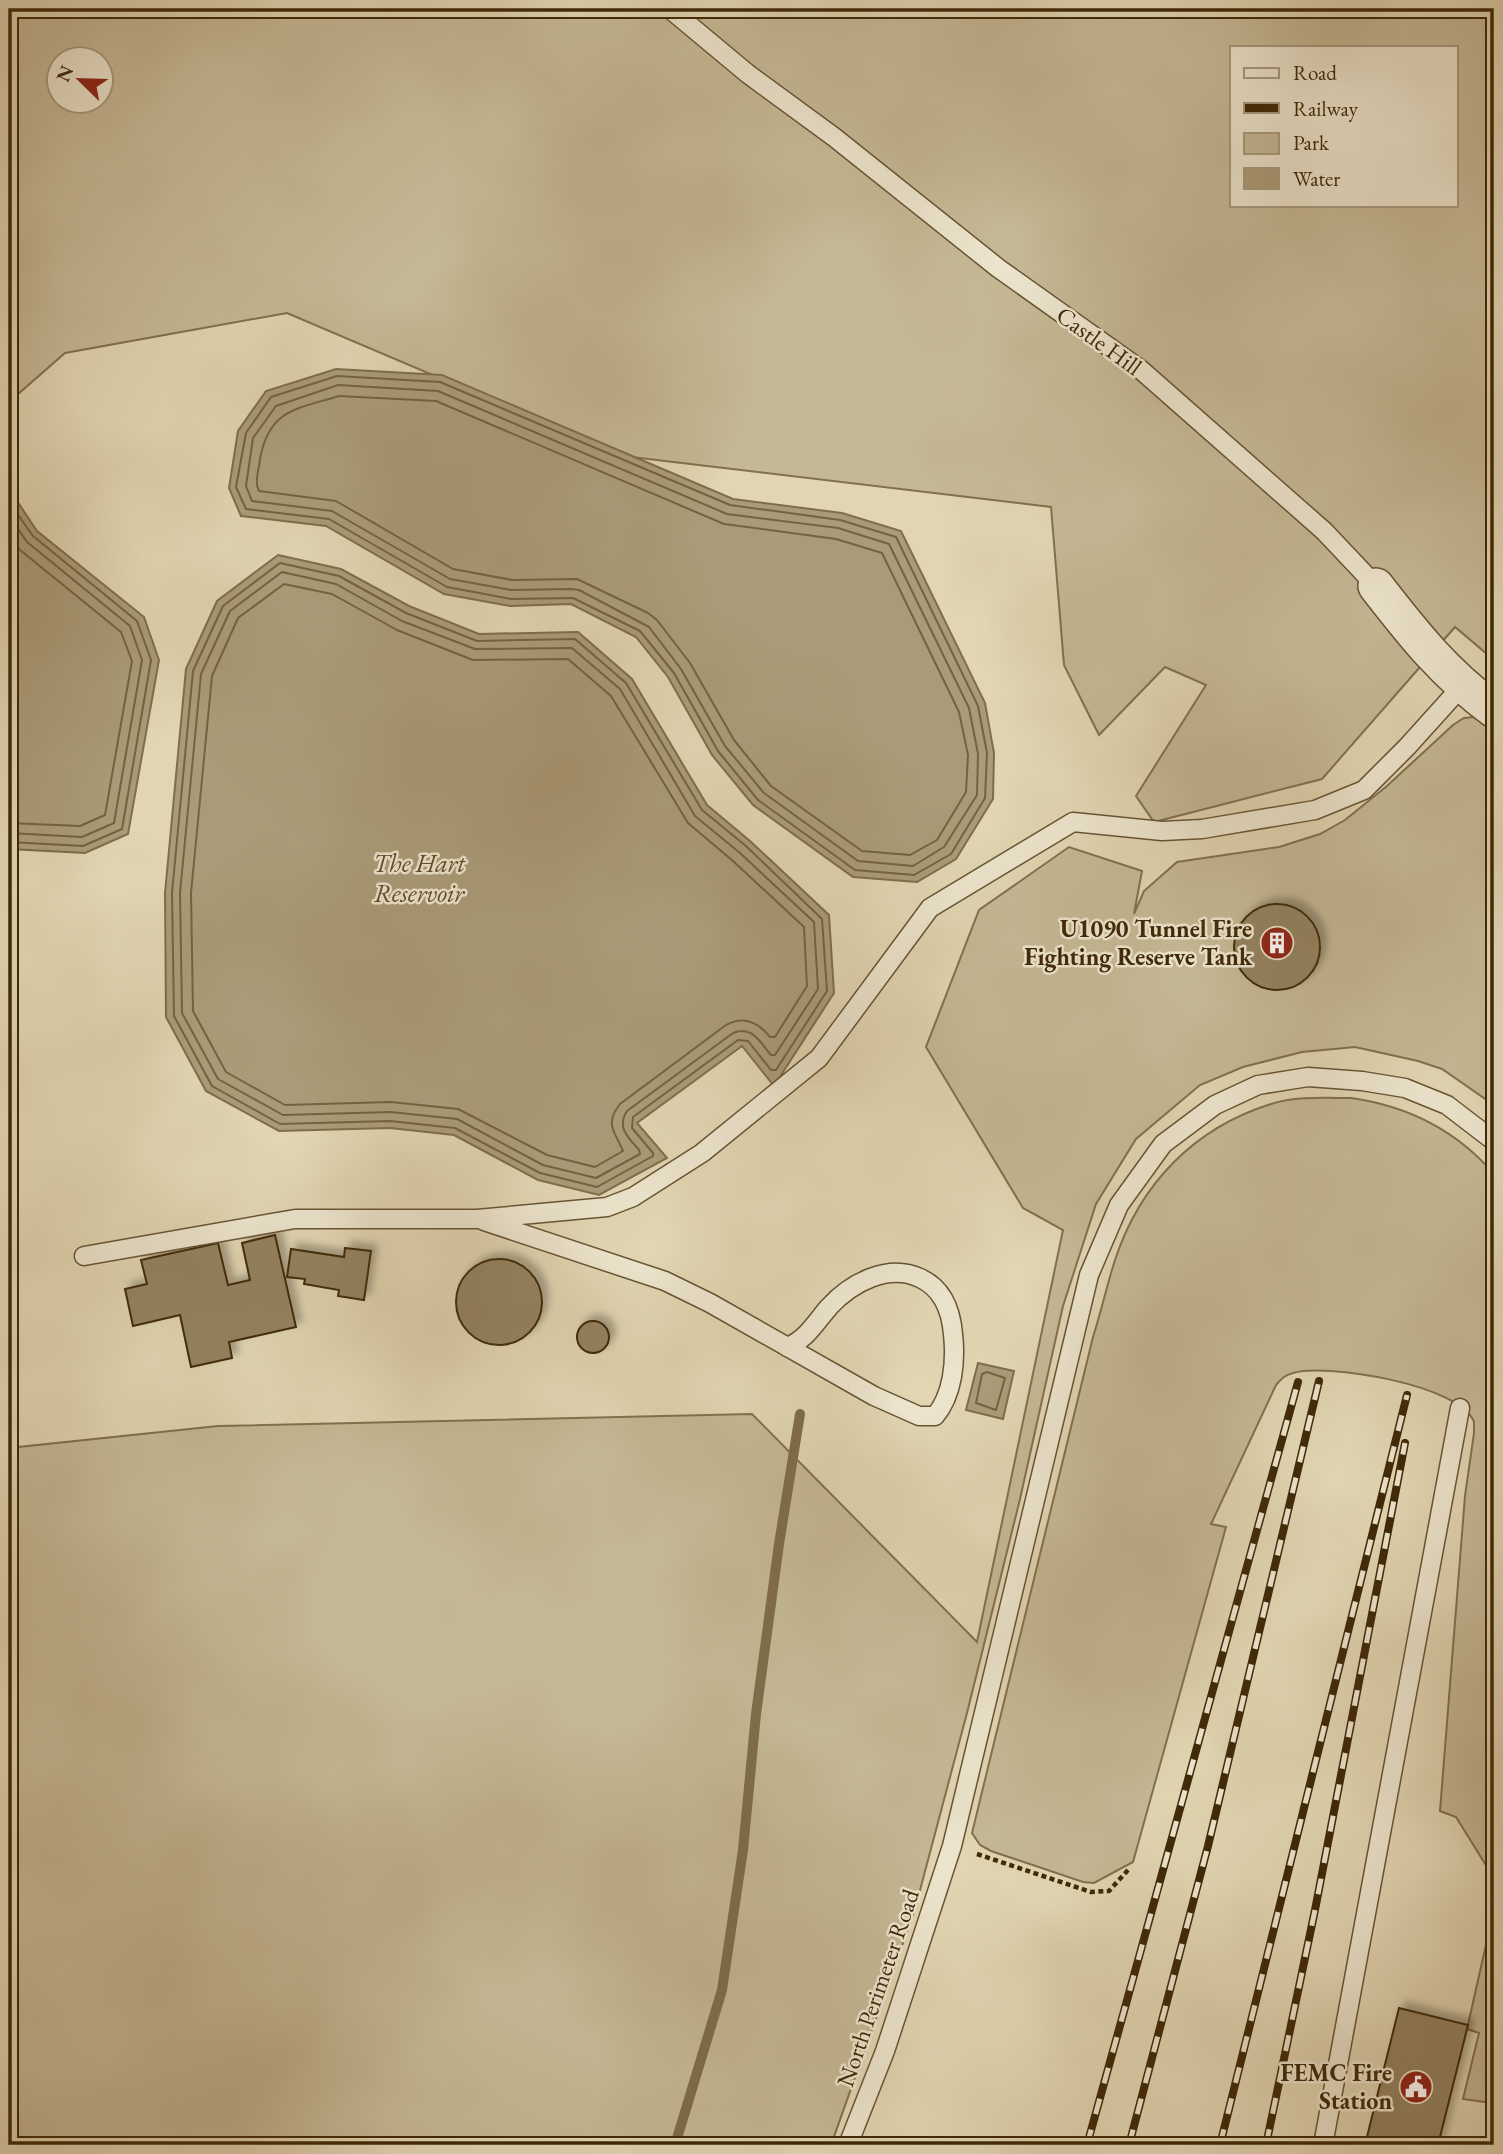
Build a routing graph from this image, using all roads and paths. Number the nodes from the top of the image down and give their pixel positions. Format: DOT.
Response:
graph roads {
  1 [pos="670,9"];
  2 [pos="1377,586"];
  3 [pos="1462,686"];
  4 [pos="1494,710"];
  5 [pos="1494,1141"];
  6 [pos="477,1219"];
  7 [pos="84,1255"];
  8 [pos="787,1347"];
  9 [pos="1460,1408"];
  10 [pos="953,1846"];
  11 [pos="1128,1870"];
  12 [pos="848,2145"];
  13 [pos="1323,2145"];
  1 -- 2 [label="lane, Castle Hill"];
  2 -- 3 [label="street, Castle Hill"];
  3 -- 4 [label="street, Castle Hill"];
  3 -- 6 [label="lane"];
  5 -- 10 [label="lane, North Perimeter Road"];
  6 -- 7 [label="lane"];
  6 -- 8 [label="lane"];
  8 -- 8 [label="lane"];
  9 -- 13 [label="lane"];
  10 -- 11 [label="path"];
  10 -- 12 [label="lane, North Perimeter Road"];
}
